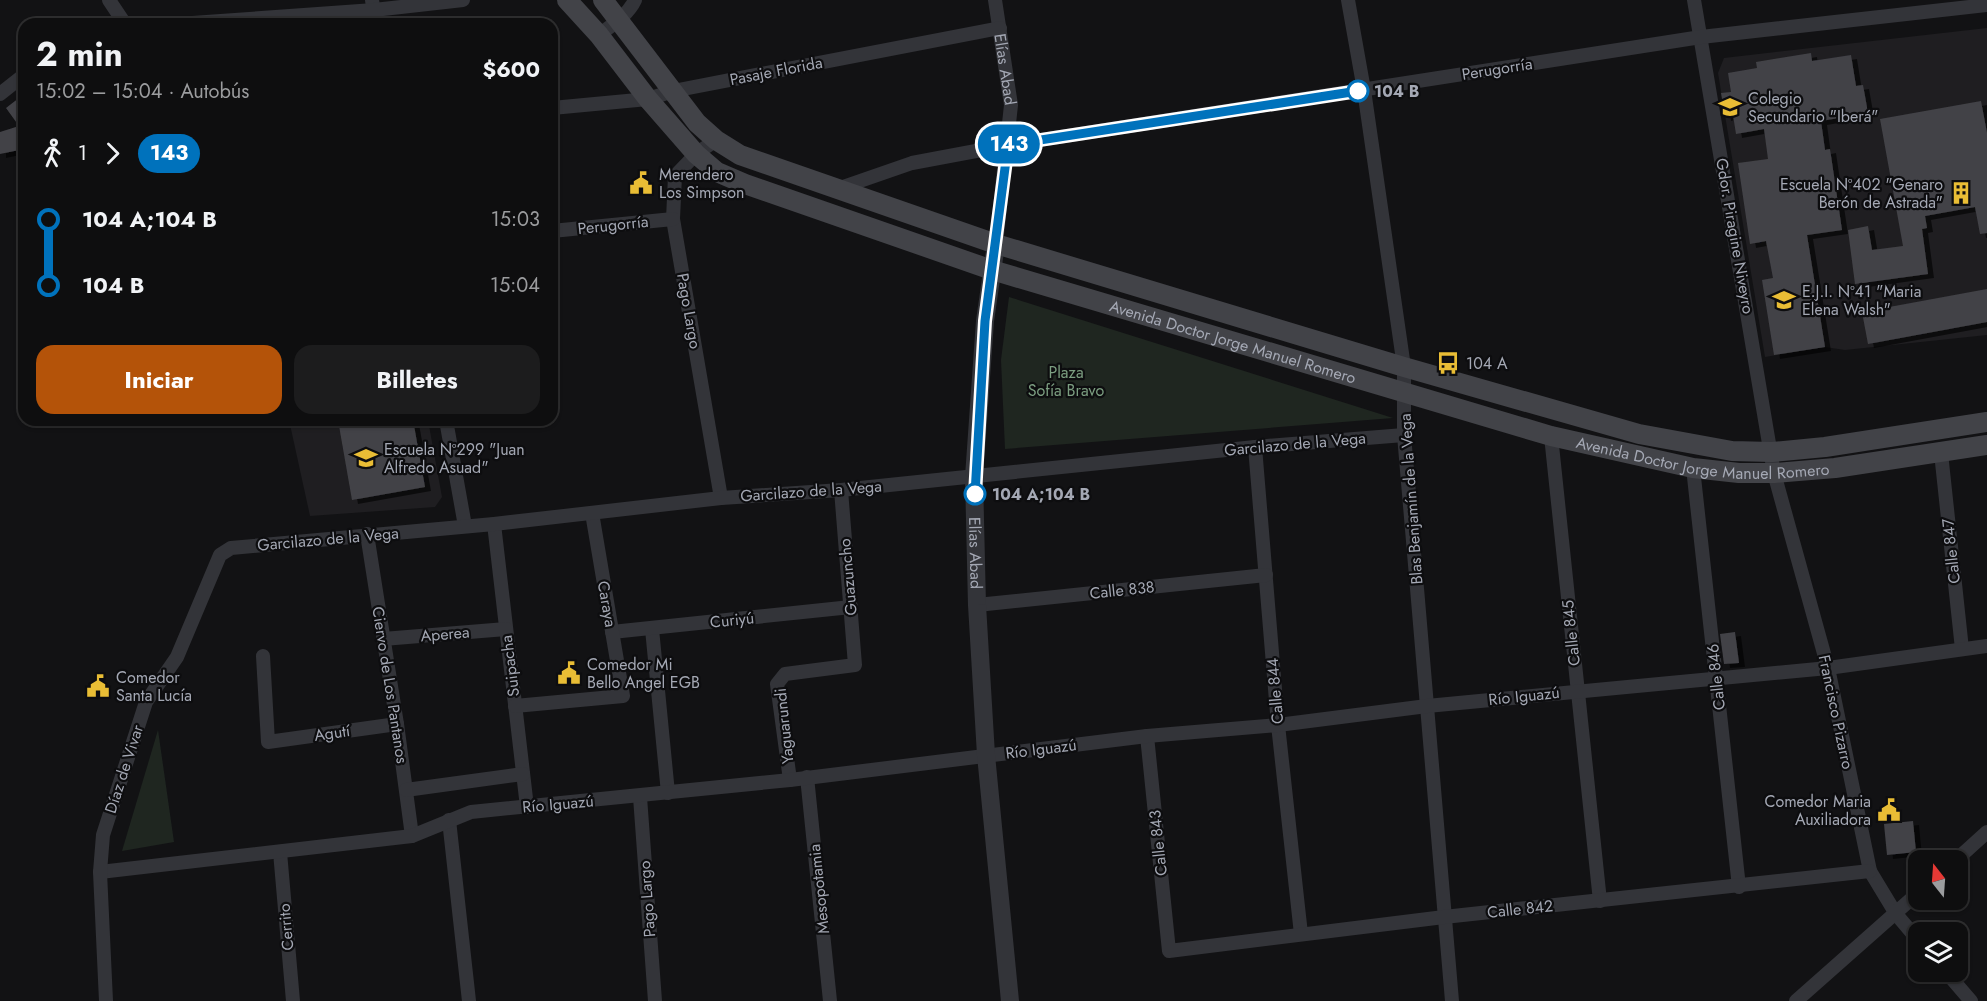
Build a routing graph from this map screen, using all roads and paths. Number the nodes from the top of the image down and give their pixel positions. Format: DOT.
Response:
graph roads {
  1 [pos="109,0"];
  2 [pos="463,0"];
  3 [pos="567,0"];
  4 [pos="603,0"];
  5 [pos="635,0"];
  6 [pos="995,0"];
  7 [pos="1348,0"];
  8 [pos="1694,0"];
  9 [pos="1987,5"];
  10 [pos="374,11"];
  11 [pos="121,18"];
  12 [pos="268,18"];
  13 [pos="619,20"];
  14 [pos="1000,28"];
  15 [pos="599,35"];
  16 [pos="1701,38"];
  17 [pos="18,80"];
  18 [pos="1364,90"];
  19 [pos="673,91"];
  20 [pos="0,94"];
  21 [pos="648,99"];
  22 [pos="558,107"];
  23 [pos="716,140"];
  24 [pos="1008,145"];
  25 [pos="696,154"];
  26 [pos="837,189"];
  27 [pos="674,219"];
  28 [pos="558,230"];
  29 [pos="996,244"];
  30 [pos="992,270"];
  31 [pos="1404,367"];
  32 [pos="1404,393"];
  33 [pos="1987,422"];
  34 [pos="447,426"];
  35 [pos="1404,435"];
  36 [pos="1551,436"];
  37 [pos="1987,445"];
  38 [pos="1255,447"];
  39 [pos="1772,452"];
  40 [pos="1941,453"];
  41 [pos="1693,468"];
  42 [pos="1774,473"];
  43 [pos="974,477"];
  44 [pos="841,490"];
  45 [pos="721,498"];
  46 [pos="592,513"];
  47 [pos="494,524"];
  48 [pos="465,526"];
  49 [pos="367,534"];
  50 [pos="220,555"];
  51 [pos="1266,575"];
  52 [pos="977,605"];
  53 [pos="851,607"];
  54 [pos="506,629"];
  55 [pos="652,629"];
  56 [pos="612,632"];
  57 [pos="383,639"];
  58 [pos="1987,646"];
  59 [pos="1962,649"];
  60 [pos="263,656"];
  61 [pos="1828,668"];
  62 [pos="785,674"];
  63 [pos="1716,678"];
  64 [pos="1577,691"];
  65 [pos="515,706"];
  66 [pos="1427,706"];
  67 [pos="397,724"];
  68 [pos="1278,725"];
  69 [pos="1147,736"];
  70 [pos="986,755"];
  71 [pos="523,774"];
  72 [pos="807,777"];
  73 [pos="790,780"];
  74 [pos="406,790"];
  75 [pos="668,793"];
  76 [pos="640,796"];
  77 [pos="527,807"];
  78 [pos="449,820"];
  79 [pos="1987,832"];
  80 [pos="412,836"];
  81 [pos="1967,850"];
  82 [pos="280,852"];
  83 [pos="1870,871"];
  84 [pos="100,872"];
  85 [pos="1739,887"];
  86 [pos="1600,901"];
  87 [pos="1908,903"];
  88 [pos="1896,914"];
  89 [pos="1444,917"];
  90 [pos="1908,928"];
  91 [pos="1301,934"];
  92 [pos="1169,951"];
  93 [pos="1955,982"];
  94 [pos="106,1001"];
  95 [pos="293,1001"];
  96 [pos="469,1001"];
  97 [pos="655,1001"];
  98 [pos="830,1001"];
  99 [pos="1010,1001"];
  100 [pos="1452,1001"];
  101 [pos="1796,1001"];
  102 [pos="1971,1001"];
  1 -- 11 [label="street"];
  2 -- 10 [label="street"];
  3 -- 15 [label="main road, Avenida Doctor Jorge Manuel Romero"];
  4 -- 13 [label="main road, Avenida Doctor Jorge Manuel Romero"];
  5 -- 13 [label="street"];
  6 -- 14 [label="street, Elías Abad"];
  7 -- 18 [label="street, Blas Benjamín de la Vega"];
  8 -- 16 [label="street, Gdor. Piragine Niveyro"];
  9 -- 16 [label="street, Perugorría"];
  10 -- 12 [label="street"];
  13 -- 15 [label="street"];
  13 -- 19 [label="main road, Avenida Doctor Jorge Manuel Romero"];
  14 -- 19 [label="street, Pasaje Florida"];
  14 -- 24 [label="street, Elías Abad"];
  15 -- 21 [label="main road, Avenida Doctor Jorge Manuel Romero"];
  16 -- 18 [label="street, Perugorría"];
  16 -- 39 [label="street, Gdor. Piragine Niveyro"];
  17 -- 20 [label="street"];
  18 -- 24 [label="street, Perugorría"];
  18 -- 31 [label="street, Blas Benjamín de la Vega"];
  19 -- 21 [label="street, Pasaje Florida"];
  19 -- 23 [label="main road, Avenida Doctor Jorge Manuel Romero"];
  21 -- 22 [label="street, Pasaje Florida"];
  21 -- 25 [label="main road, Avenida Doctor Jorge Manuel Romero"];
  23 -- 25 [label="street, Pago Largo"];
  23 -- 26 [label="main road, Avenida Doctor Jorge Manuel Romero"];
  24 -- 26 [label="street, Perugorría"];
  24 -- 29 [label="street, Elías Abad"];
  25 -- 27 [label="street, Pago Largo"];
  25 -- 30 [label="main road, Avenida Doctor Jorge Manuel Romero"];
  26 -- 29 [label="main road, Avenida Doctor Jorge Manuel Romero"];
  27 -- 28 [label="street, Perugorría"];
  27 -- 45 [label="street, Pago Largo"];
  29 -- 30 [label="street, Elías Abad"];
  29 -- 31 [label="main road, Avenida Doctor Jorge Manuel Romero"];
  30 -- 32 [label="main road, Avenida Doctor Jorge Manuel Romero"];
  30 -- 43 [label="street, Elías Abad"];
  31 -- 32 [label="street, Blas Benjamín de la Vega"];
  31 -- 39 [label="main road, Avenida Doctor Jorge Manuel Romero"];
  32 -- 35 [label="street, Blas Benjamín de la Vega"];
  32 -- 36 [label="main road, Avenida Doctor Jorge Manuel Romero"];
  33 -- 39 [label="main road, Avenida Doctor Jorge Manuel Romero"];
  34 -- 48 [label="street"];
  35 -- 38 [label="street, Garcilazo de la Vega"];
  35 -- 66 [label="street, Blas Benjamín de la Vega"];
  36 -- 41 [label="main road, Avenida Doctor Jorge Manuel Romero"];
  36 -- 64 [label="street, Calle 845"];
  37 -- 40 [label="main road, Avenida Doctor Jorge Manuel Romero"];
  38 -- 43 [label="street, Garcilazo de la Vega"];
  38 -- 51 [label="street, Calle 844"];
  39 -- 42 [label="street, Gdor. Piragine Niveyro"];
  40 -- 42 [label="main road, Avenida Doctor Jorge Manuel Romero"];
  40 -- 59 [label="street, Calle 847"];
  41 -- 42 [label="main road, Avenida Doctor Jorge Manuel Romero"];
  41 -- 63 [label="street, Calle 846"];
  42 -- 61 [label="street, Francisco Pizarro"];
  43 -- 44 [label="street, Garcilazo de la Vega"];
  43 -- 52 [label="street, Elías Abad"];
  44 -- 45 [label="street, Garcilazo de la Vega"];
  44 -- 53 [label="street, Guazuncho"];
  45 -- 46 [label="street, Garcilazo de la Vega"];
  46 -- 47 [label="street, Garcilazo de la Vega"];
  46 -- 56 [label="street, Caraya"];
  47 -- 48 [label="street, Garcilazo de la Vega"];
  47 -- 54 [label="street, Suipacha"];
  48 -- 49 [label="street, Garcilazo de la Vega"];
  49 -- 50 [label="street, Garcilazo de la Vega"];
  49 -- 57 [label="street, Ciervo de Los Pantanos"];
  50 -- 84 [label="street, Díaz de Vivar"];
  51 -- 52 [label="street, Calle 838"];
  51 -- 68 [label="street, Calle 844"];
  52 -- 70 [label="street, Elías Abad"];
  53 -- 55 [label="street, Curiyú"];
  53 -- 62 [label="street, Guazuncho"];
  54 -- 57 [label="street, Aperea"];
  54 -- 65 [label="street, Suipacha"];
  55 -- 56 [label="street, Curiyú"];
  55 -- 75 [label="street"];
  56 -- 65 [label="street, Caraya"];
  57 -- 67 [label="street, Ciervo de Los Pantanos"];
  58 -- 59 [label="street, Río Iguazú"];
  59 -- 61 [label="street, Río Iguazú"];
  60 -- 67 [label="street, Agutí"];
  61 -- 63 [label="street, Río Iguazú"];
  61 -- 83 [label="street, Francisco Pizarro"];
  62 -- 73 [label="street, Yaguarundi"];
  63 -- 64 [label="street, Río Iguazú"];
  63 -- 85 [label="street, Calle 846"];
  64 -- 66 [label="street, Río Iguazú"];
  64 -- 86 [label="street, Calle 845"];
  65 -- 71 [label="street, Suipacha"];
  66 -- 68 [label="street, Río Iguazú"];
  66 -- 89 [label="street, Blas Benjamín de la Vega"];
  67 -- 74 [label="street, Ciervo de Los Pantanos"];
  68 -- 69 [label="street, Río Iguazú"];
  68 -- 91 [label="street, Calle 844"];
  69 -- 70 [label="street, Río Iguazú"];
  69 -- 92 [label="street, Calle 843"];
  70 -- 72 [label="street, Río Iguazú"];
  70 -- 99 [label="street, Elías Abad"];
  71 -- 74 [label="street"];
  71 -- 77 [label="street, Suipacha"];
  72 -- 73 [label="street, Río Iguazú"];
  72 -- 98 [label="street, Mesopotamia"];
  73 -- 75 [label="street, Río Iguazú"];
  74 -- 80 [label="street, Ciervo de Los Pantanos"];
  75 -- 76 [label="street, Río Iguazú"];
  76 -- 77 [label="street, Río Iguazú"];
  76 -- 97 [label="street, Pago Largo"];
  77 -- 78 [label="street, Río Iguazú"];
  78 -- 80 [label="street, Río Iguazú"];
  78 -- 96 [label="street"];
  79 -- 81 [label="street"];
  80 -- 82 [label="street, Río Iguazú"];
  82 -- 84 [label="street, Río Iguazú"];
  82 -- 95 [label="street, Cerrito"];
  83 -- 85 [label="street, Calle 842"];
  83 -- 88 [label="street, Francisco Pizarro"];
  84 -- 94 [label="street, Díaz de Vivar"];
  85 -- 86 [label="street, Calle 842"];
  86 -- 89 [label="street, Calle 842"];
  87 -- 88 [label="street"];
  88 -- 90 [label="street, Francisco Pizarro"];
  88 -- 101 [label="street"];
  89 -- 91 [label="street, Calle 842"];
  89 -- 100 [label="street, Blas Benjamín de la Vega"];
  91 -- 92 [label="street, Calle 842"];
  93 -- 102 [label="street"];
}
